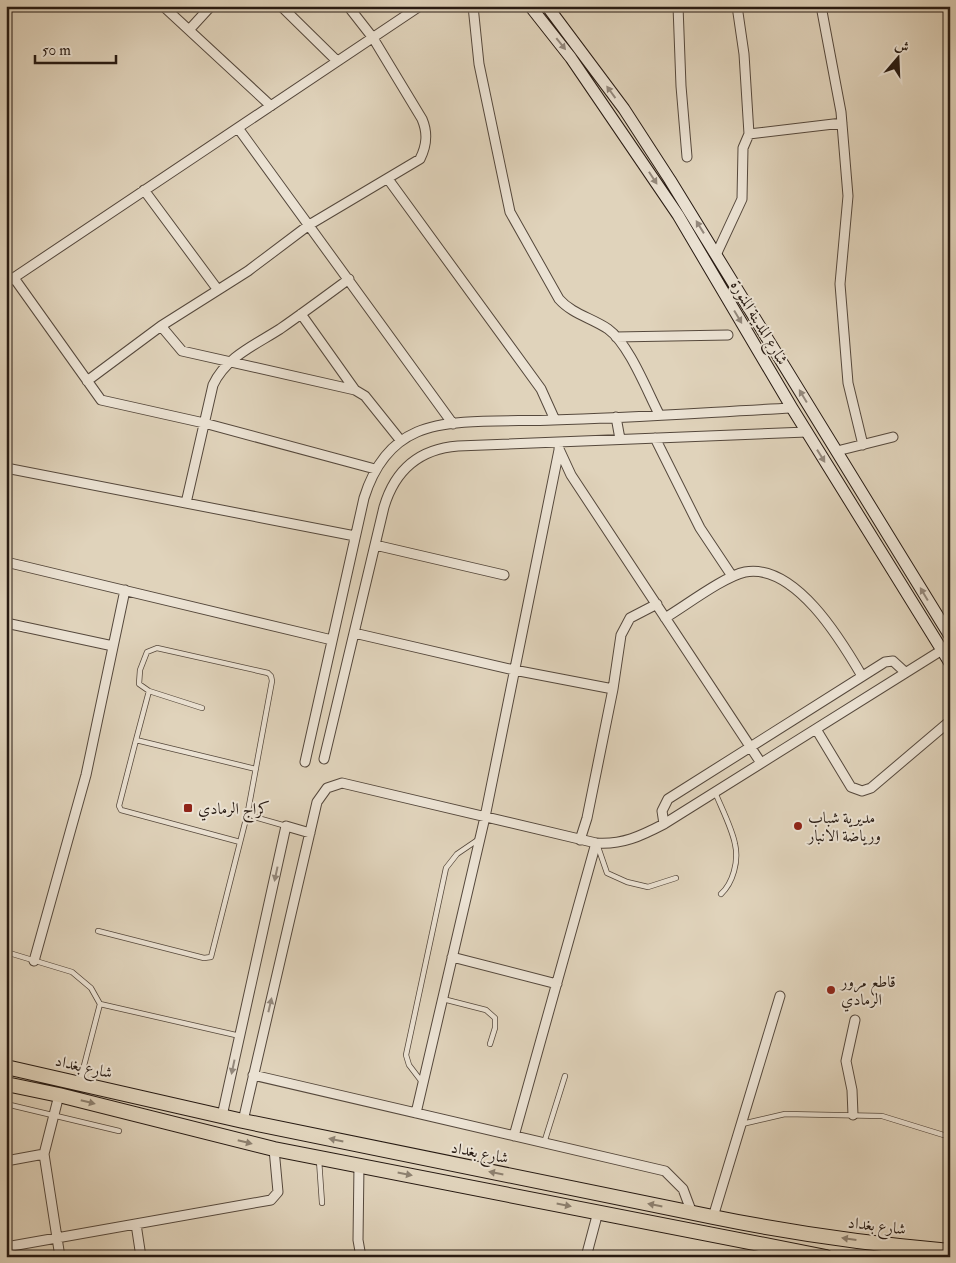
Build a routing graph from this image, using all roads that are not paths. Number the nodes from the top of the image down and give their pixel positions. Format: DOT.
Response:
graph roads {
  1 [pos="163,6"];
  2 [pos="211,6"];
  3 [pos="281,6"];
  4 [pos="348,6"];
  5 [pos="420,6"];
  6 [pos="473,6"];
  7 [pos="530,6"];
  8 [pos="547,6"];
  9 [pos="678,6"];
  10 [pos="737,6"];
  11 [pos="821,6"];
  12 [pos="189,30"];
  13 [pos="373,38"];
  14 [pos="337,62"];
  15 [pos="271,106"];
  16 [pos="842,123"];
  17 [pos="238,128"];
  18 [pos="749,134"];
  19 [pos="687,157"];
  20 [pos="388,179"];
  21 [pos="144,190"];
  22 [pos="309,225"];
  23 [pos="716,254"];
  24 [pos="349,279"];
  25 [pos="10,280"];
  26 [pos="218,290"];
  27 [pos="300,314"];
  28 [pos="161,326"];
  29 [pos="728,335"];
  30 [pos="616,337"];
  31 [pos="778,355"];
  32 [pos="764,361"];
  33 [pos="230,362"];
  34 [pos="87,381"];
  35 [pos="354,390"];
  36 [pos="792,408"];
  37 [pos="659,414"];
  38 [pos="616,417"];
  39 [pos="555,420"];
  40 [pos="204,423"];
  41 [pos="453,424"];
  42 [pos="807,432"];
  43 [pos="893,436"];
  44 [pos="655,438"];
  45 [pos="620,440"];
  46 [pos="401,441"];
  47 [pos="862,445"];
  48 [pos="557,446"];
  49 [pos="837,452"];
  50 [pos="6,468"];
  51 [pos="375,469"];
  52 [pos="186,503"];
  53 [pos="356,536"];
  54 [pos="375,545"];
  55 [pos="6,562"];
  56 [pos="504,575"];
  57 [pos="732,576"];
  58 [pos="126,590"];
  59 [pos="656,604"];
  60 [pos="666,618"];
  61 [pos="6,622"];
  62 [pos="354,633"];
  63 [pos="950,636"];
  64 [pos="332,640"];
  65 [pos="113,646"];
  66 [pos="946,647"];
  67 [pos="950,663"];
  68 [pos="514,670"];
  69 [pos="905,672"];
  70 [pos="862,676"];
  71 [pos="613,689"];
  72 [pos="149,691"];
  73 [pos="202,708"];
  74 [pos="950,721"];
  75 [pos="816,729"];
  76 [pos="136,740"];
  77 [pos="751,746"];
  78 [pos="324,759"];
  79 [pos="305,762"];
  80 [pos="762,763"];
  81 [pos="256,769"];
  82 [pos="715,792"];
  83 [pos="248,811"];
  84 [pos="485,817"];
  85 [pos="664,824"];
  86 [pos="286,826"];
  87 [pos="310,832"];
  88 [pos="480,838"];
  89 [pos="580,840"];
  90 [pos="240,842"];
  91 [pos="596,843"];
  92 [pos="676,878"];
  93 [pos="720,894"];
  94 [pos="98,931"];
  95 [pos="6,952"];
  96 [pos="452,957"];
  97 [pos="34,961"];
  98 [pos="557,984"];
  99 [pos="780,996"];
  100 [pos="442,999"];
  101 [pos="100,1004"];
  102 [pos="855,1020"];
  103 [pos="240,1036"];
  104 [pos="490,1044"];
  105 [pos="6,1067"];
  106 [pos="35,1073"];
  107 [pos="253,1075"];
  108 [pos="565,1076"];
  109 [pos="80,1083"];
  110 [pos="423,1083"];
  111 [pos="6,1084"];
  112 [pos="31,1090"];
  113 [pos="59,1095"];
  114 [pos="6,1104"];
  115 [pos="416,1113"];
  116 [pos="54,1114"];
  117 [pos="853,1115"];
  118 [pos="222,1116"];
  119 [pos="243,1121"];
  120 [pos="741,1125"];
  121 [pos="119,1131"];
  122 [pos="514,1136"];
  123 [pos="950,1137"];
  124 [pos="544,1143"];
  125 [pos="274,1149"];
  126 [pos="44,1154"];
  127 [pos="319,1158"];
  128 [pos="430,1159"];
  129 [pos="6,1162"];
  130 [pos="359,1165"];
  131 [pos="426,1178"];
  132 [pos="322,1203"];
  133 [pos="598,1212"];
  134 [pos="692,1213"];
  135 [pos="713,1218"];
  136 [pos="136,1224"];
  137 [pos="58,1238"];
  138 [pos="6,1247"];
  139 [pos="950,1251"];
  140 [pos="60,1257"];
  141 [pos="141,1257"];
  142 [pos="361,1257"];
  143 [pos="586,1257"];
  144 [pos="826,1257"];
  1 -- 12 [label="street"];
  2 -- 12 [label="street"];
  3 -- 14 [label="street"];
  4 -- 13 [label="street"];
  5 -- 13 [label="street"];
  6 -- 30 [label="street"];
  7 -- 32 [label="main road, شارع المدينة المنورة, one-way"];
  23 -- 8 [label="main road, شارع المدينة المنورة, one-way"];
  9 -- 19 [label="street"];
  10 -- 18 [label="street"];
  11 -- 16 [label="street"];
  12 -- 15 [label="street"];
  13 -- 14 [label="street"];
  13 -- 20 [label="street"];
  14 -- 15 [label="street"];
  15 -- 17 [label="street"];
  16 -- 18 [label="street"];
  16 -- 47 [label="street"];
  17 -- 21 [label="street"];
  17 -- 22 [label="street"];
  18 -- 23 [label="street"];
  20 -- 22 [label="street"];
  20 -- 39 [label="street"];
  21 -- 25 [label="street"];
  21 -- 26 [label="street"];
  22 -- 24 [label="street"];
  22 -- 26 [label="street"];
  23 -- 31 [label="main road, شارع المدينة المنورة"];
  24 -- 27 [label="street"];
  24 -- 41 [label="street"];
  25 -- 34 [label="street"];
  26 -- 28 [label="street"];
  27 -- 33 [label="street"];
  27 -- 35 [label="street"];
  28 -- 33 [label="street"];
  28 -- 34 [label="street"];
  29 -- 30 [label="street"];
  30 -- 37 [label="street"];
  31 -- 32 [label="main road"];
  49 -- 31 [label="main road, شارع المدينة المنورة, one-way"];
  32 -- 36 [label="main road, شارع المدينة المنورة"];
  33 -- 35 [label="street"];
  33 -- 40 [label="street"];
  34 -- 40 [label="street"];
  35 -- 46 [label="street"];
  36 -- 37 [label="street"];
  36 -- 42 [label="main road, شارع المدينة المنورة"];
  37 -- 38 [label="street"];
  38 -- 39 [label="street"];
  38 -- 45 [label="street"];
  39 -- 41 [label="street"];
  40 -- 51 [label="street"];
  40 -- 52 [label="street"];
  41 -- 46 [label="street"];
  42 -- 44 [label="street"];
  42 -- 66 [label="main road, شارع المدينة المنورة, one-way"];
  43 -- 47 [label="street"];
  44 -- 45 [label="street"];
  44 -- 57 [label="street"];
  45 -- 48 [label="street"];
  46 -- 51 [label="street"];
  47 -- 49 [label="street"];
  48 -- 54 [label="street"];
  48 -- 59 [label="street"];
  48 -- 68 [label="street"];
  63 -- 49 [label="main road, شارع المدينة المنورة, one-way"];
  50 -- 52 [label="street"];
  51 -- 53 [label="street"];
  52 -- 53 [label="street"];
  53 -- 64 [label="street"];
  54 -- 56 [label="street"];
  54 -- 62 [label="street"];
  55 -- 58 [label="street"];
  57 -- 60 [label="street"];
  57 -- 70 [label="street"];
  58 -- 64 [label="street"];
  58 -- 65 [label="street"];
  59 -- 60 [label="street"];
  59 -- 71 [label="street"];
  60 -- 77 [label="street"];
  61 -- 65 [label="street"];
  62 -- 68 [label="street"];
  62 -- 78 [label="street"];
  64 -- 79 [label="street"];
  65 -- 97 [label="street"];
  66 -- 67 [label="main road, شارع المدينة المنورة"];
  66 -- 69 [label="street"];
  68 -- 71 [label="street"];
  68 -- 84 [label="street"];
  69 -- 70 [label="street"];
  69 -- 75 [label="street"];
  70 -- 77 [label="street"];
  71 -- 89 [label="street"];
  72 -- 73 [label="lane"];
  72 -- 76 [label="lane"];
  72 -- 81 [label="lane"];
  74 -- 75 [label="street"];
  75 -- 80 [label="street"];
  76 -- 81 [label="lane"];
  76 -- 90 [label="lane"];
  77 -- 80 [label="street"];
  77 -- 85 [label="street"];
  80 -- 82 [label="street"];
  81 -- 83 [label="lane"];
  82 -- 85 [label="street"];
  82 -- 93 [label="lane"];
  83 -- 86 [label="lane"];
  83 -- 90 [label="lane"];
  84 -- 87 [label="street"];
  84 -- 88 [label="street"];
  84 -- 89 [label="street"];
  85 -- 91 [label="street"];
  86 -- 87 [label="street"];
  86 -- 103 [label="street, one-way"];
  107 -- 87 [label="street, one-way"];
  88 -- 96 [label="street"];
  88 -- 110 [label="lane"];
  89 -- 91 [label="street"];
  90 -- 94 [label="lane"];
  91 -- 92 [label="lane"];
  91 -- 98 [label="street"];
  95 -- 97 [label="lane"];
  96 -- 98 [label="street"];
  96 -- 100 [label="street"];
  97 -- 101 [label="lane"];
  98 -- 122 [label="street"];
  99 -- 120 [label="street"];
  100 -- 104 [label="lane"];
  100 -- 110 [label="street"];
  101 -- 103 [label="lane"];
  101 -- 109 [label="lane"];
  102 -- 117 [label="street"];
  103 -- 118 [label="street, one-way"];
  105 -- 106 [label="main road, شارع بغداد"];
  106 -- 109 [label="main road, شارع بغداد"];
  106 -- 112 [label="main road"];
  107 -- 115 [label="street"];
  107 -- 119 [label="street"];
  108 -- 124 [label="lane"];
  109 -- 118 [label="main road, شارع بغداد"];
  110 -- 115 [label="street"];
  111 -- 112 [label="main road"];
  112 -- 113 [label="main road"];
  113 -- 116 [label="street"];
  113 -- 125 [label="main road, one-way"];
  114 -- 116 [label="lane"];
  115 -- 122 [label="street"];
  116 -- 121 [label="lane"];
  116 -- 126 [label="street"];
  117 -- 120 [label="lane"];
  117 -- 123 [label="lane"];
  118 -- 119 [label="main road, شارع بغداد"];
  128 -- 119 [label="main road, شارع بغداد, one-way"];
  120 -- 135 [label="street"];
  122 -- 124 [label="street"];
  124 -- 134 [label="street"];
  125 -- 127 [label="main road"];
  125 -- 136 [label="street"];
  126 -- 129 [label="street"];
  126 -- 137 [label="street"];
  127 -- 130 [label="main road"];
  127 -- 132 [label="lane"];
  128 -- 131 [label="main road"];
  134 -- 128 [label="main road, شارع بغداد, one-way"];
  130 -- 131 [label="main road, one-way"];
  130 -- 142 [label="street"];
  131 -- 133 [label="main road, one-way"];
  133 -- 143 [label="street"];
  133 -- 144 [label="main road"];
  134 -- 135 [label="main road, شارع بغداد"];
  139 -- 135 [label="main road, شارع بغداد, one-way"];
  136 -- 137 [label="street"];
  136 -- 141 [label="street"];
  137 -- 138 [label="street"];
  137 -- 140 [label="street"];
}
